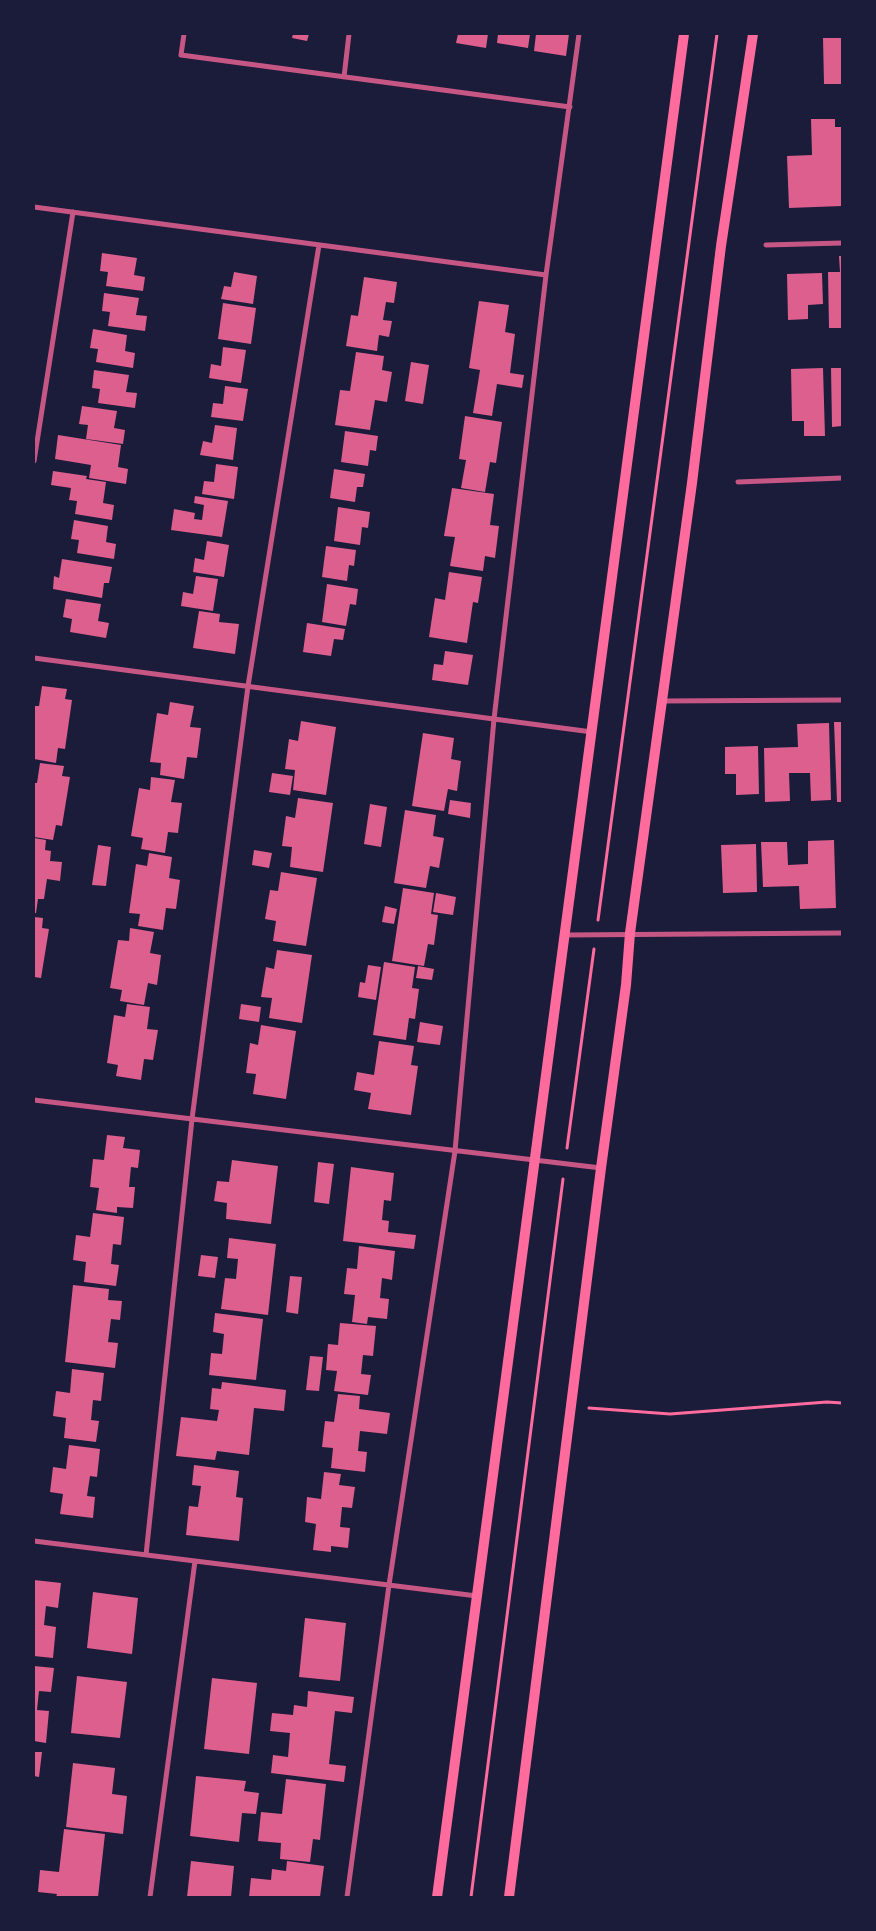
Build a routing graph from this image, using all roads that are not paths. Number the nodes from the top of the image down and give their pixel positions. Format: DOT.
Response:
graph roads {
  1 [pos="184,34"];
  2 [pos="349,34"];
  3 [pos="579,34"];
  4 [pos="684,34"];
  5 [pos="753,34"];
  6 [pos="344,77"];
  7 [pos="570,107"];
  8 [pos="34,207"];
  9 [pos="73,212"];
  10 [pos="842,243"];
  11 [pos="319,245"];
  12 [pos="766,245"];
  13 [pos="546,275"];
  14 [pos="34,460"];
  15 [pos="842,478"];
  16 [pos="738,482"];
  17 [pos="34,658"];
  18 [pos="248,686"];
  19 [pos="842,700"];
  20 [pos="661,701"];
  21 [pos="494,719"];
  22 [pos="592,732"];
  23 [pos="630,932"];
  24 [pos="842,932"];
  25 [pos="565,935"];
  26 [pos="34,1100"];
  27 [pos="192,1119"];
  28 [pos="455,1150"];
  29 [pos="535,1160"];
  30 [pos="601,1168"];
  31 [pos="34,1541"];
  32 [pos="146,1555"];
  33 [pos="195,1561"];
  34 [pos="389,1585"];
  35 [pos="477,1596"];
  36 [pos="150,1897"];
  37 [pos="347,1897"];
  38 [pos="437,1897"];
  39 [pos="509,1897"];
  1 -- 6 [label="street"];
  2 -- 6 [label="street"];
  3 -- 7 [label="street"];
  4 -- 22 [label="main road"];
  5 -- 20 [label="main road"];
  6 -- 7 [label="street"];
  7 -- 13 [label="street"];
  8 -- 9 [label="street"];
  9 -- 11 [label="street"];
  9 -- 14 [label="street"];
  10 -- 12 [label="street"];
  11 -- 13 [label="street"];
  11 -- 18 [label="street"];
  13 -- 21 [label="street"];
  15 -- 16 [label="street"];
  17 -- 18 [label="street"];
  18 -- 21 [label="street"];
  18 -- 27 [label="street"];
  19 -- 20 [label="street"];
  20 -- 23 [label="main road"];
  21 -- 22 [label="street"];
  21 -- 28 [label="street"];
  22 -- 25 [label="main road"];
  23 -- 24 [label="street"];
  23 -- 25 [label="street"];
  23 -- 30 [label="main road"];
  25 -- 29 [label="main road"];
  26 -- 27 [label="street"];
  27 -- 28 [label="street"];
  27 -- 32 [label="street"];
  28 -- 29 [label="street"];
  28 -- 34 [label="street"];
  29 -- 30 [label="street"];
  29 -- 35 [label="main road"];
  30 -- 39 [label="main road"];
  31 -- 32 [label="street"];
  32 -- 33 [label="street"];
  33 -- 34 [label="street"];
  33 -- 36 [label="street"];
  34 -- 35 [label="street"];
  34 -- 37 [label="street"];
  35 -- 38 [label="main road"];
}
